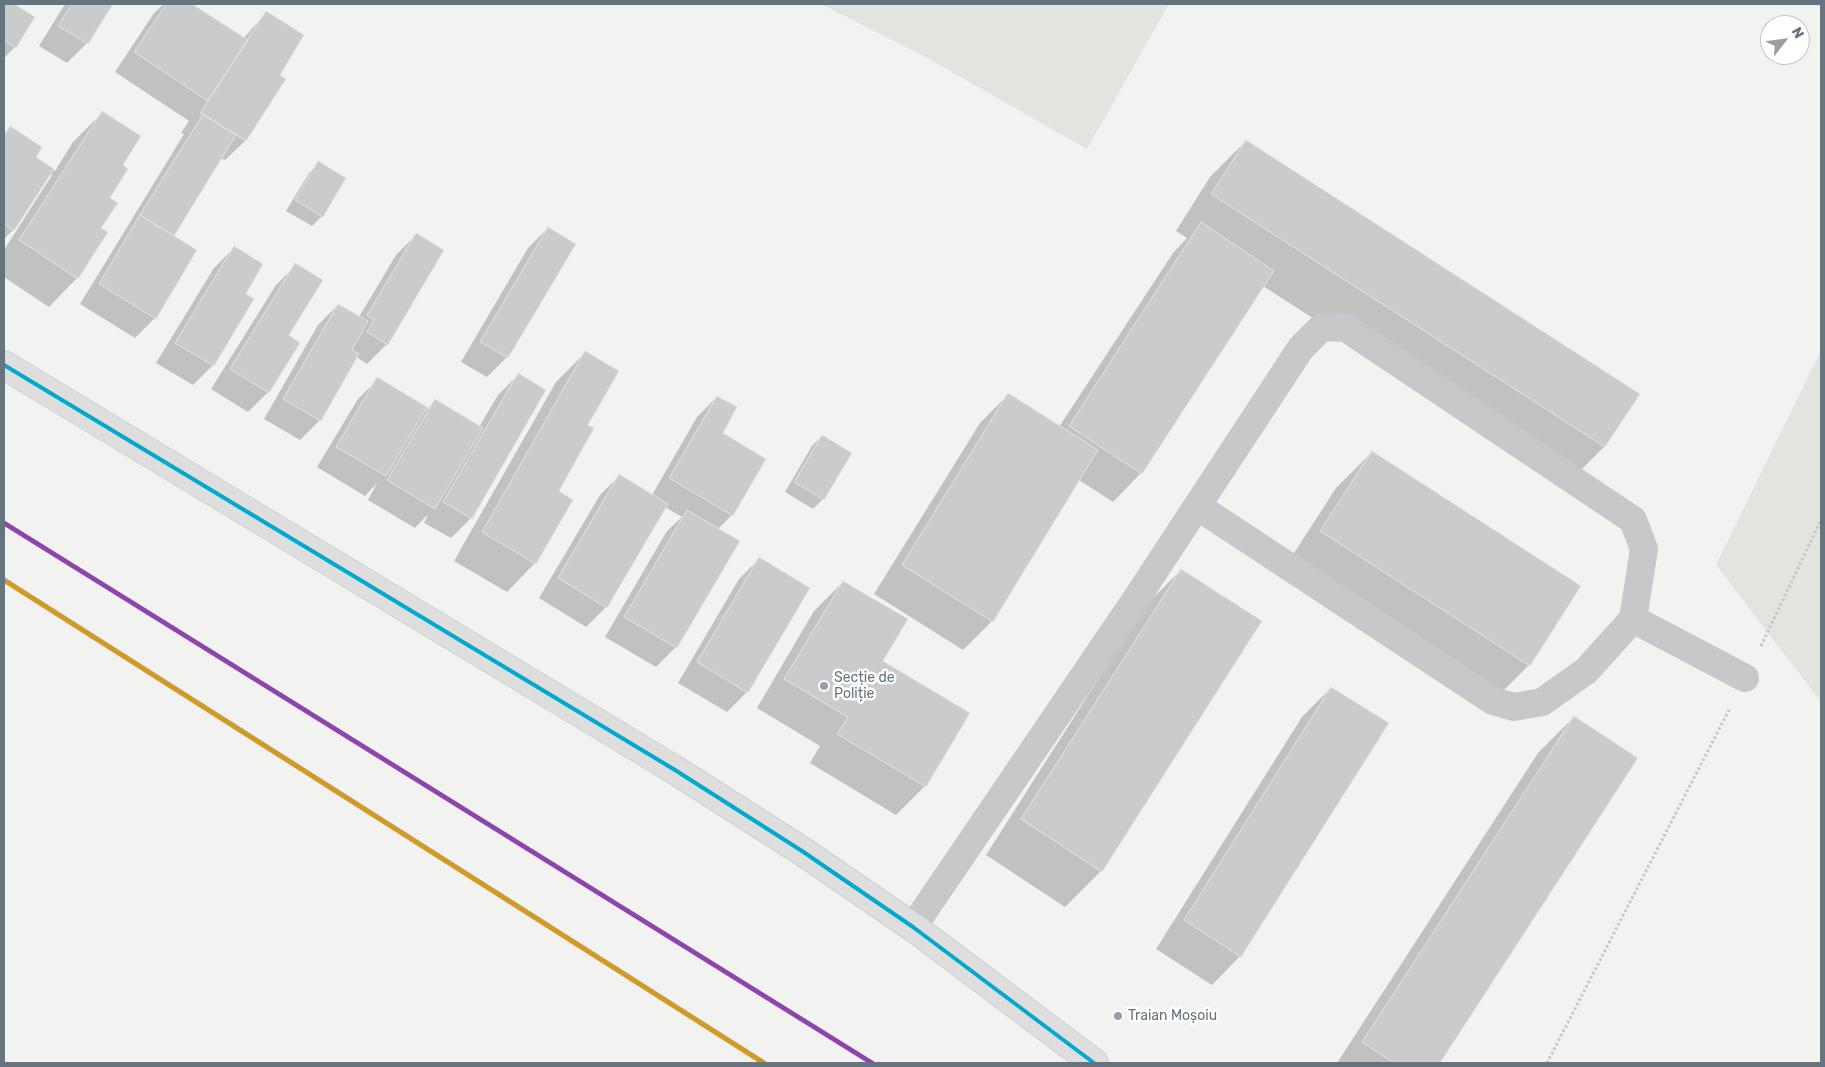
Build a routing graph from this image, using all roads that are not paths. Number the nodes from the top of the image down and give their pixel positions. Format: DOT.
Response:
graph roads {
  1 [pos="4,365"];
  2 [pos="1197,506"];
  3 [pos="1633,619"];
  4 [pos="1745,678"];
  5 [pos="913,927"];
  6 [pos="1094,1063"];
  1 -- 5 [label="main road"];
  2 -- 3 [label="street"];
  2 -- 3 [label="street"];
  2 -- 5 [label="street"];
  3 -- 4 [label="street"];
  5 -- 6 [label="main road"];
}
